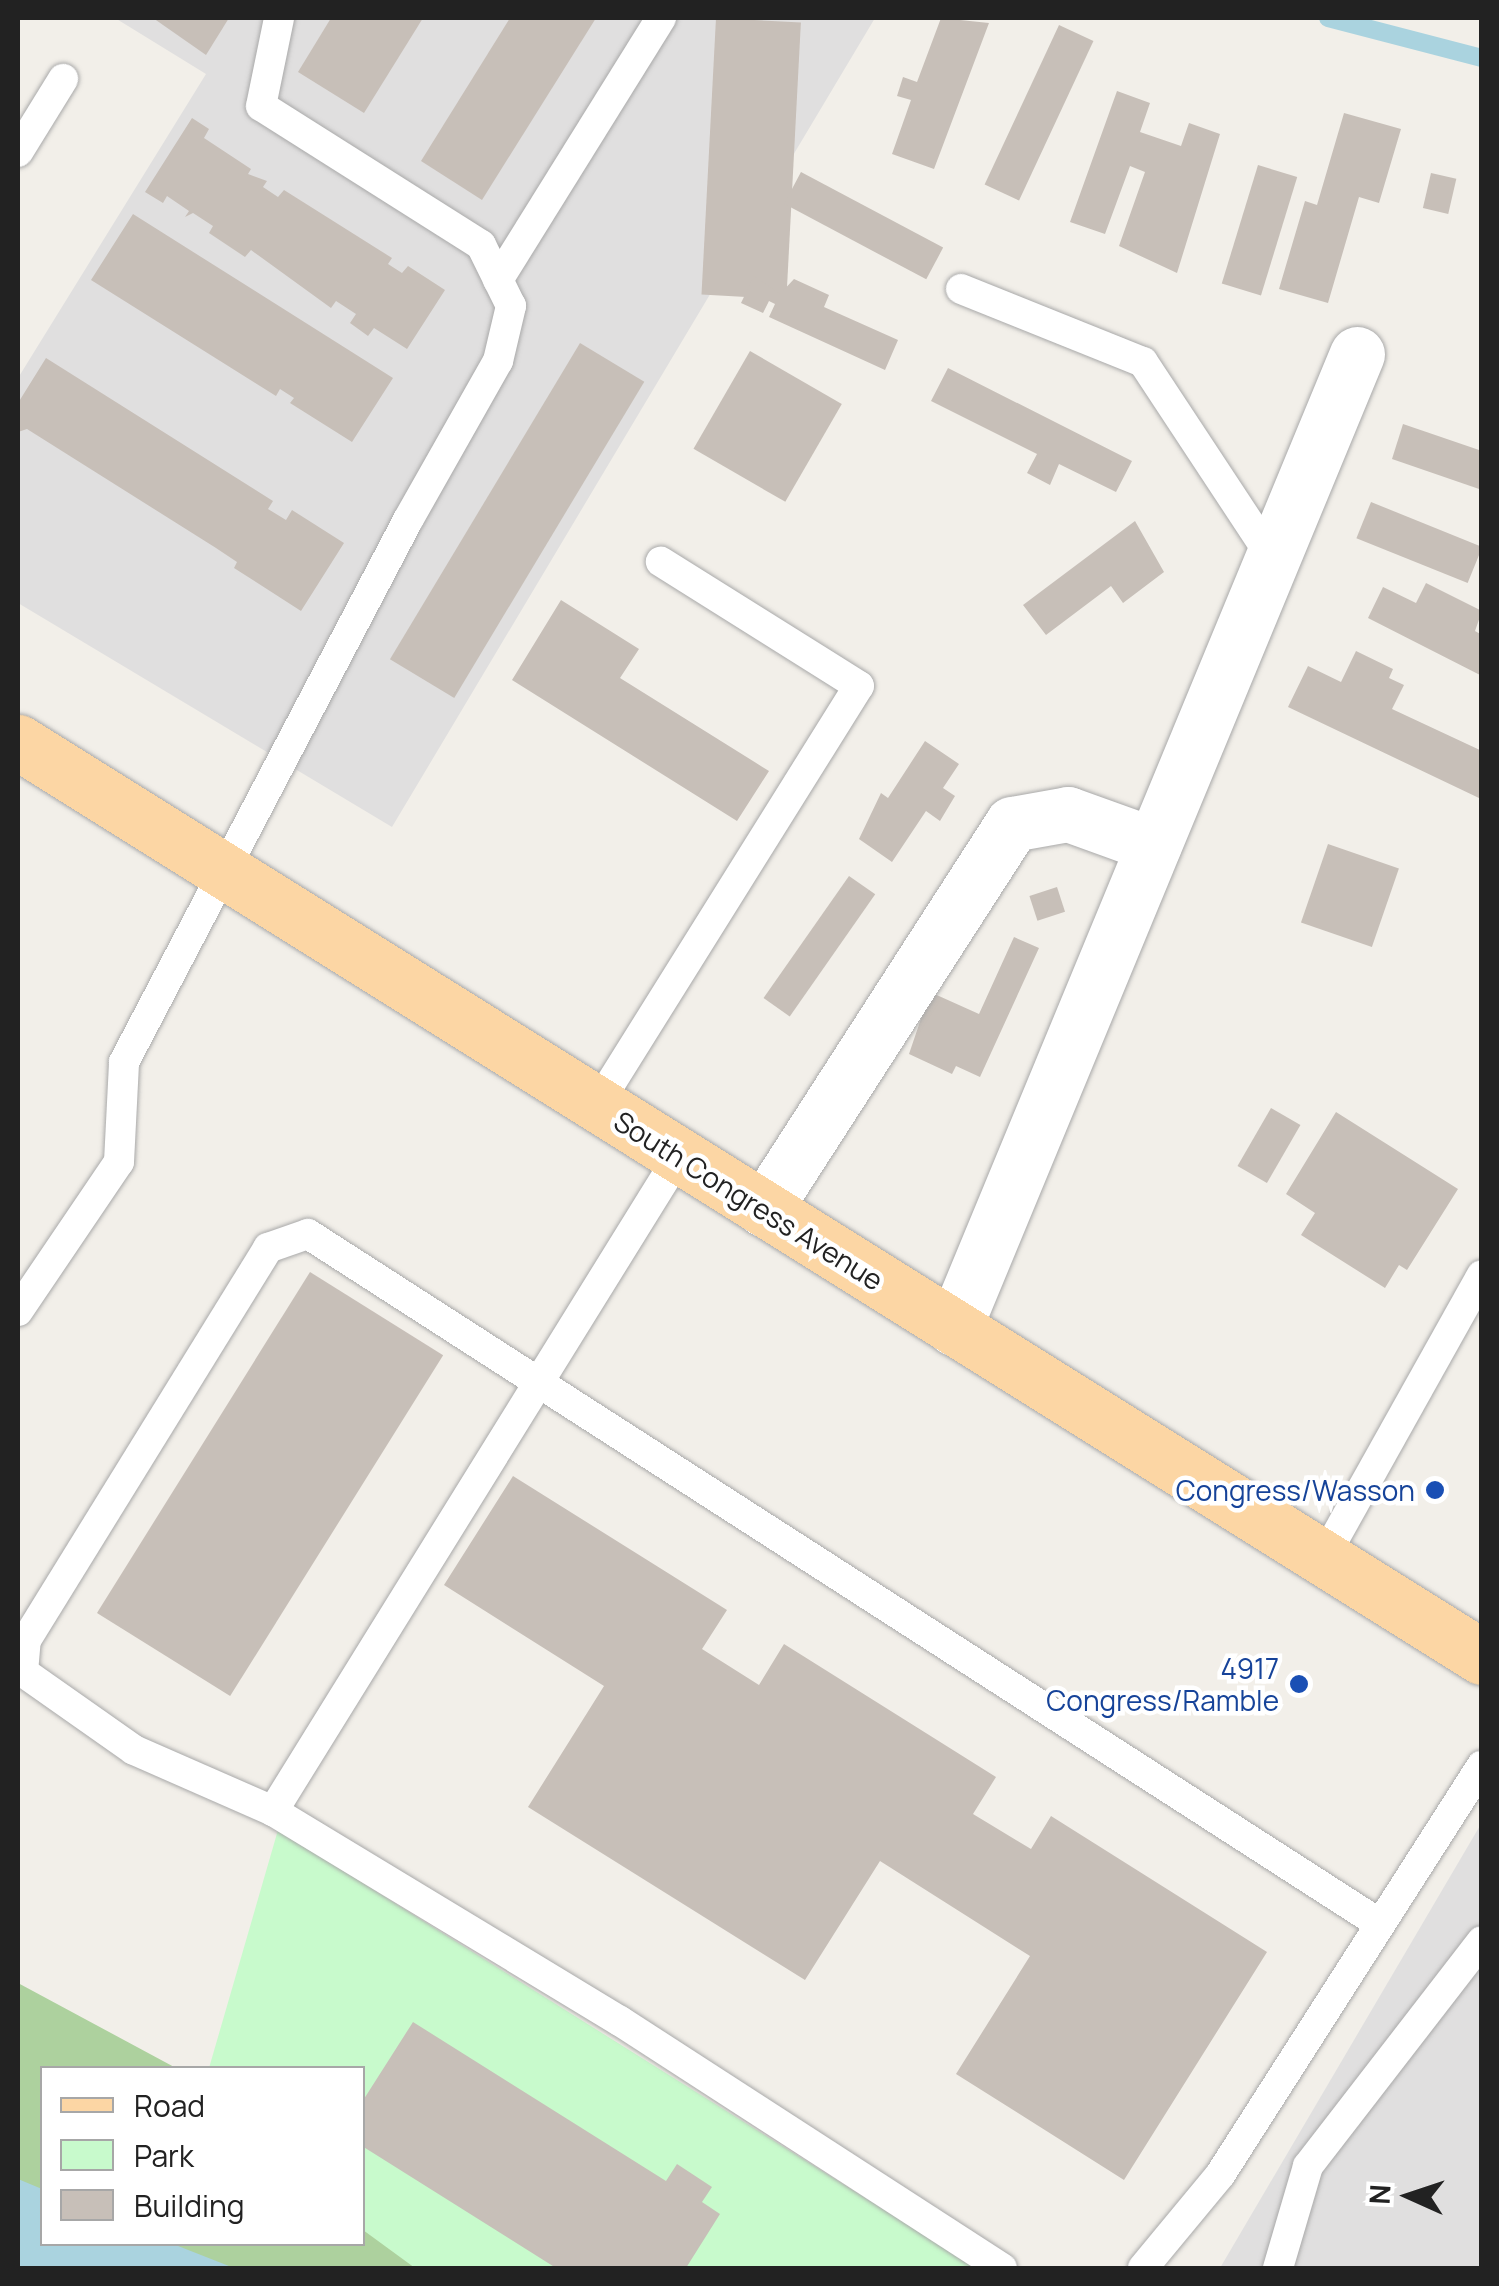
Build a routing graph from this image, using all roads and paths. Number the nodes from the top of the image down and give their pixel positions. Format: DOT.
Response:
graph roads {
  1 [pos="279,18"];
  2 [pos="662,18"];
  3 [pos="63,78"];
  4 [pos="18,152"];
  5 [pos="498,280"];
  6 [pos="961,288"];
  7 [pos="1357,354"];
  8 [pos="1272,558"];
  9 [pos="660,562"];
  10 [pos="18,742"];
  11 [pos="1154,844"];
  12 [pos="225,872"];
  13 [pos="598,1105"];
  14 [pos="680,1156"];
  15 [pos="764,1210"];
  16 [pos="1482,1276"];
  17 [pos="18,1311"];
  18 [pos="954,1328"];
  19 [pos="540,1381"];
  20 [pos="1323,1559"];
  21 [pos="1482,1658"];
  22 [pos="1482,1766"];
  23 [pos="273,1810"];
  24 [pos="1380,1924"];
  25 [pos="1482,1941"];
  26 [pos="1002,2268"];
  27 [pos="1144,2268"];
  28 [pos="1278,2268"];
  1 -- 5 [label="lane"];
  2 -- 5 [label="lane"];
  3 -- 4 [label="lane"];
  5 -- 12 [label="lane"];
  6 -- 8 [label="lane"];
  7 -- 8 [label="street"];
  8 -- 11 [label="street"];
  9 -- 13 [label="lane"];
  10 -- 12 [label="main road, South Congress Avenue"];
  11 -- 15 [label="street"];
  11 -- 18 [label="street"];
  12 -- 13 [label="main road, South Congress Avenue"];
  12 -- 17 [label="lane"];
  13 -- 14 [label="main road, South Congress Avenue"];
  14 -- 15 [label="main road, South Congress Avenue"];
  14 -- 19 [label="lane"];
  15 -- 18 [label="main road, South Congress Avenue"];
  16 -- 20 [label="lane"];
  18 -- 20 [label="main road, South Congress Avenue"];
  19 -- 23 [label="lane"];
  19 -- 23 [label="lane"];
  19 -- 24 [label="lane"];
  20 -- 21 [label="main road, South Congress Avenue"];
  22 -- 24 [label="lane"];
  23 -- 26 [label="lane"];
  24 -- 27 [label="lane"];
  25 -- 28 [label="lane"];
}
